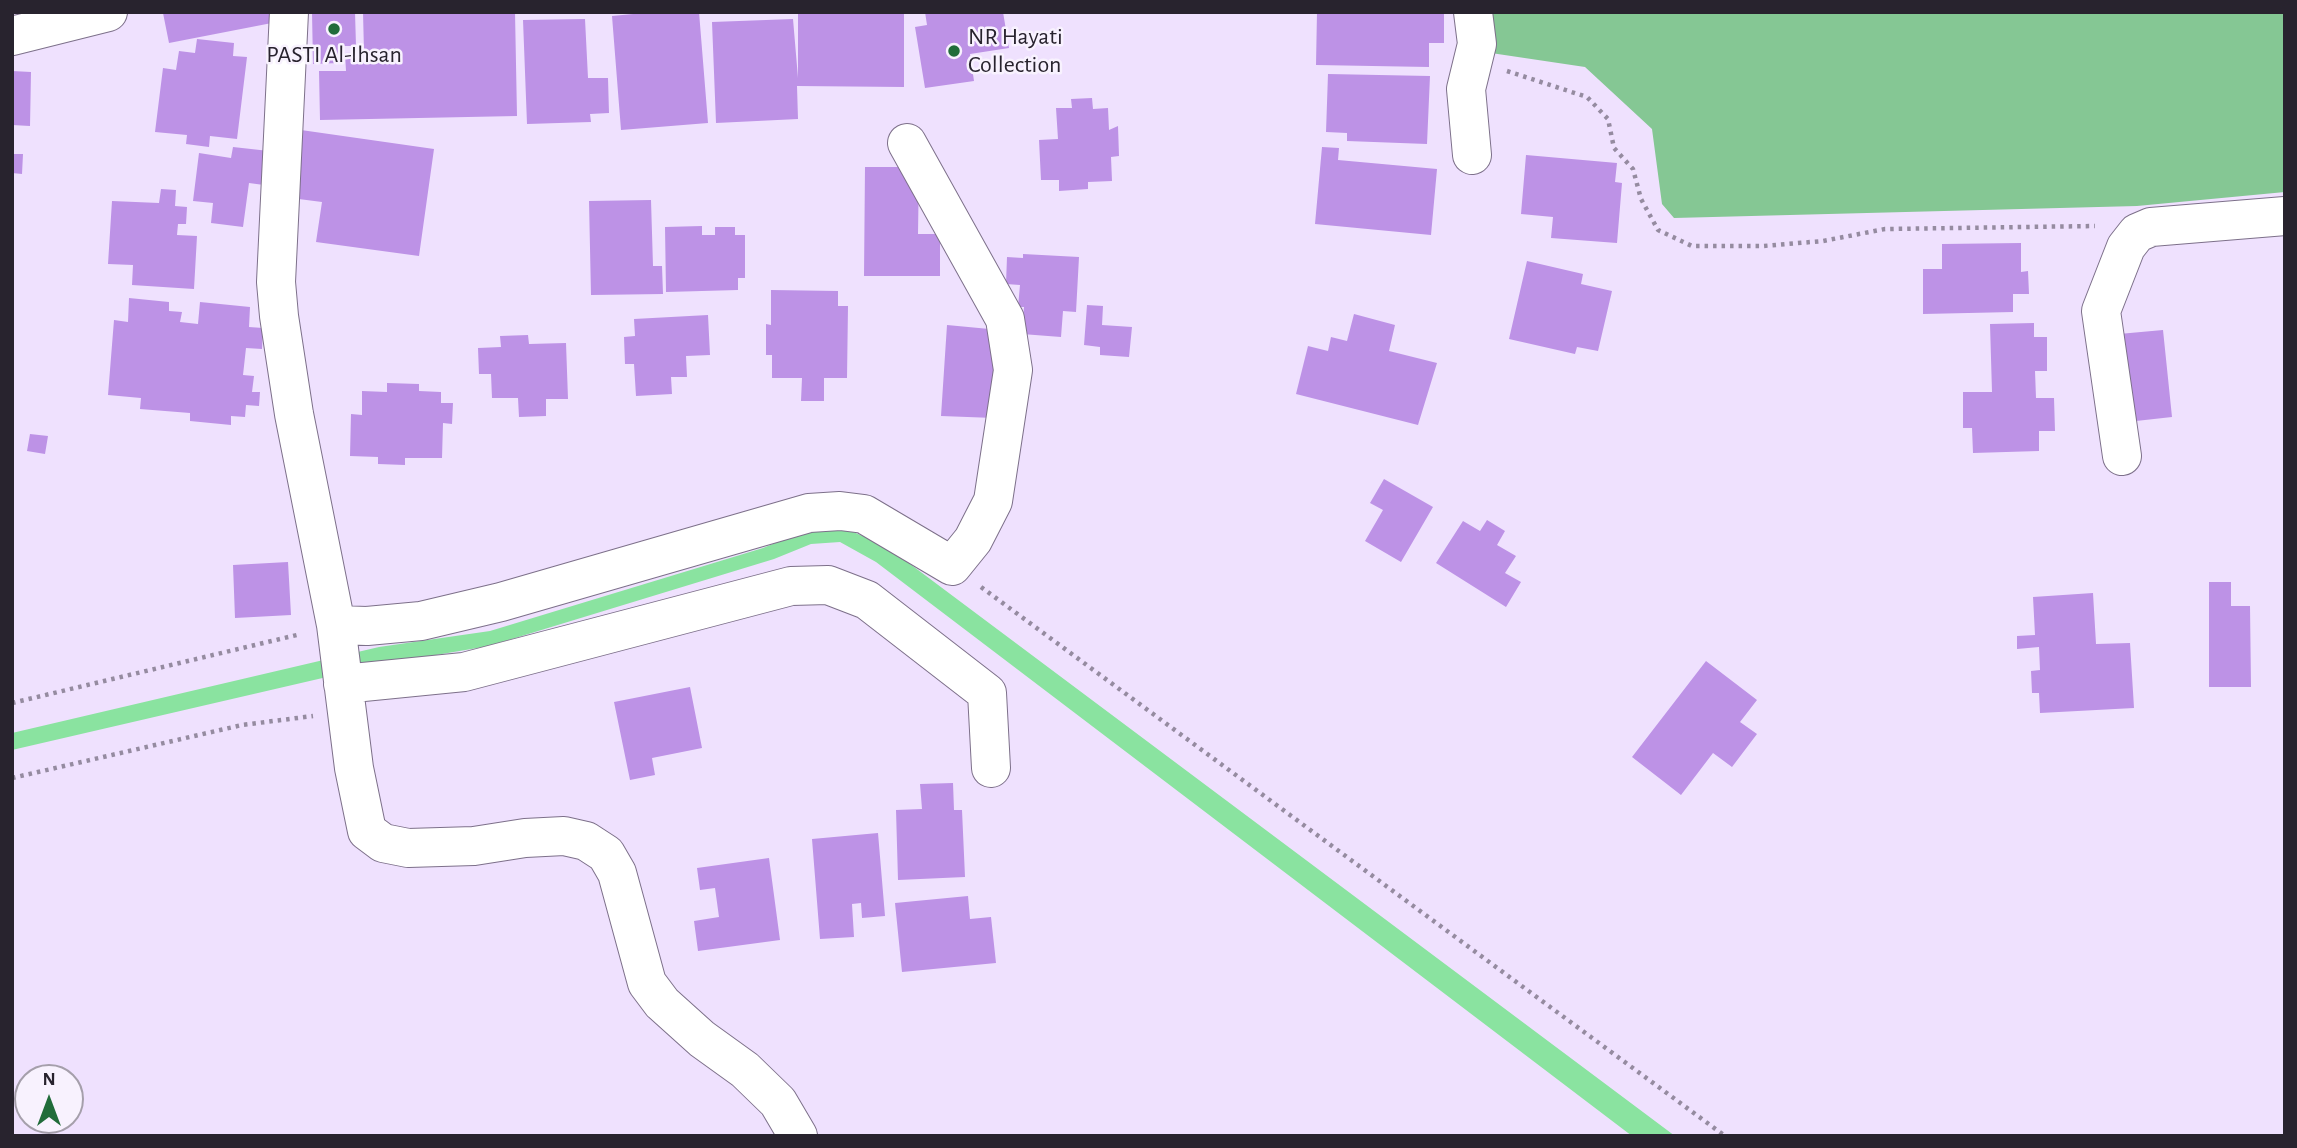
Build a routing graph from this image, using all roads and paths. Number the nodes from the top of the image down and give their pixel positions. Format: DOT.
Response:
graph roads {
  1 [pos="108,12"];
  2 [pos="289,12"];
  3 [pos="1475,28"];
  4 [pos="12,36"];
  5 [pos="906,143"];
  6 [pos="1472,155"];
  7 [pos="2285,216"];
  8 [pos="2137,233"];
  9 [pos="2122,456"];
  10 [pos="952,566"];
  11 [pos="336,625"];
  12 [pos="345,698"];
  13 [pos="12,703"];
  14 [pos="991,768"];
  15 [pos="12,778"];
  16 [pos="798,1136"];
  17 [pos="1725,1136"];
  1 -- 4 [label="street"];
  2 -- 11 [label="street"];
  3 -- 6 [label="street"];
  3 -- 8 [label="path"];
  5 -- 10 [label="street"];
  7 -- 8 [label="street"];
  8 -- 9 [label="street"];
  10 -- 11 [label="street"];
  10 -- 17 [label="path"];
  11 -- 12 [label="street"];
  11 -- 13 [label="path"];
  12 -- 14 [label="street"];
  12 -- 15 [label="path"];
  12 -- 16 [label="street"];
}
